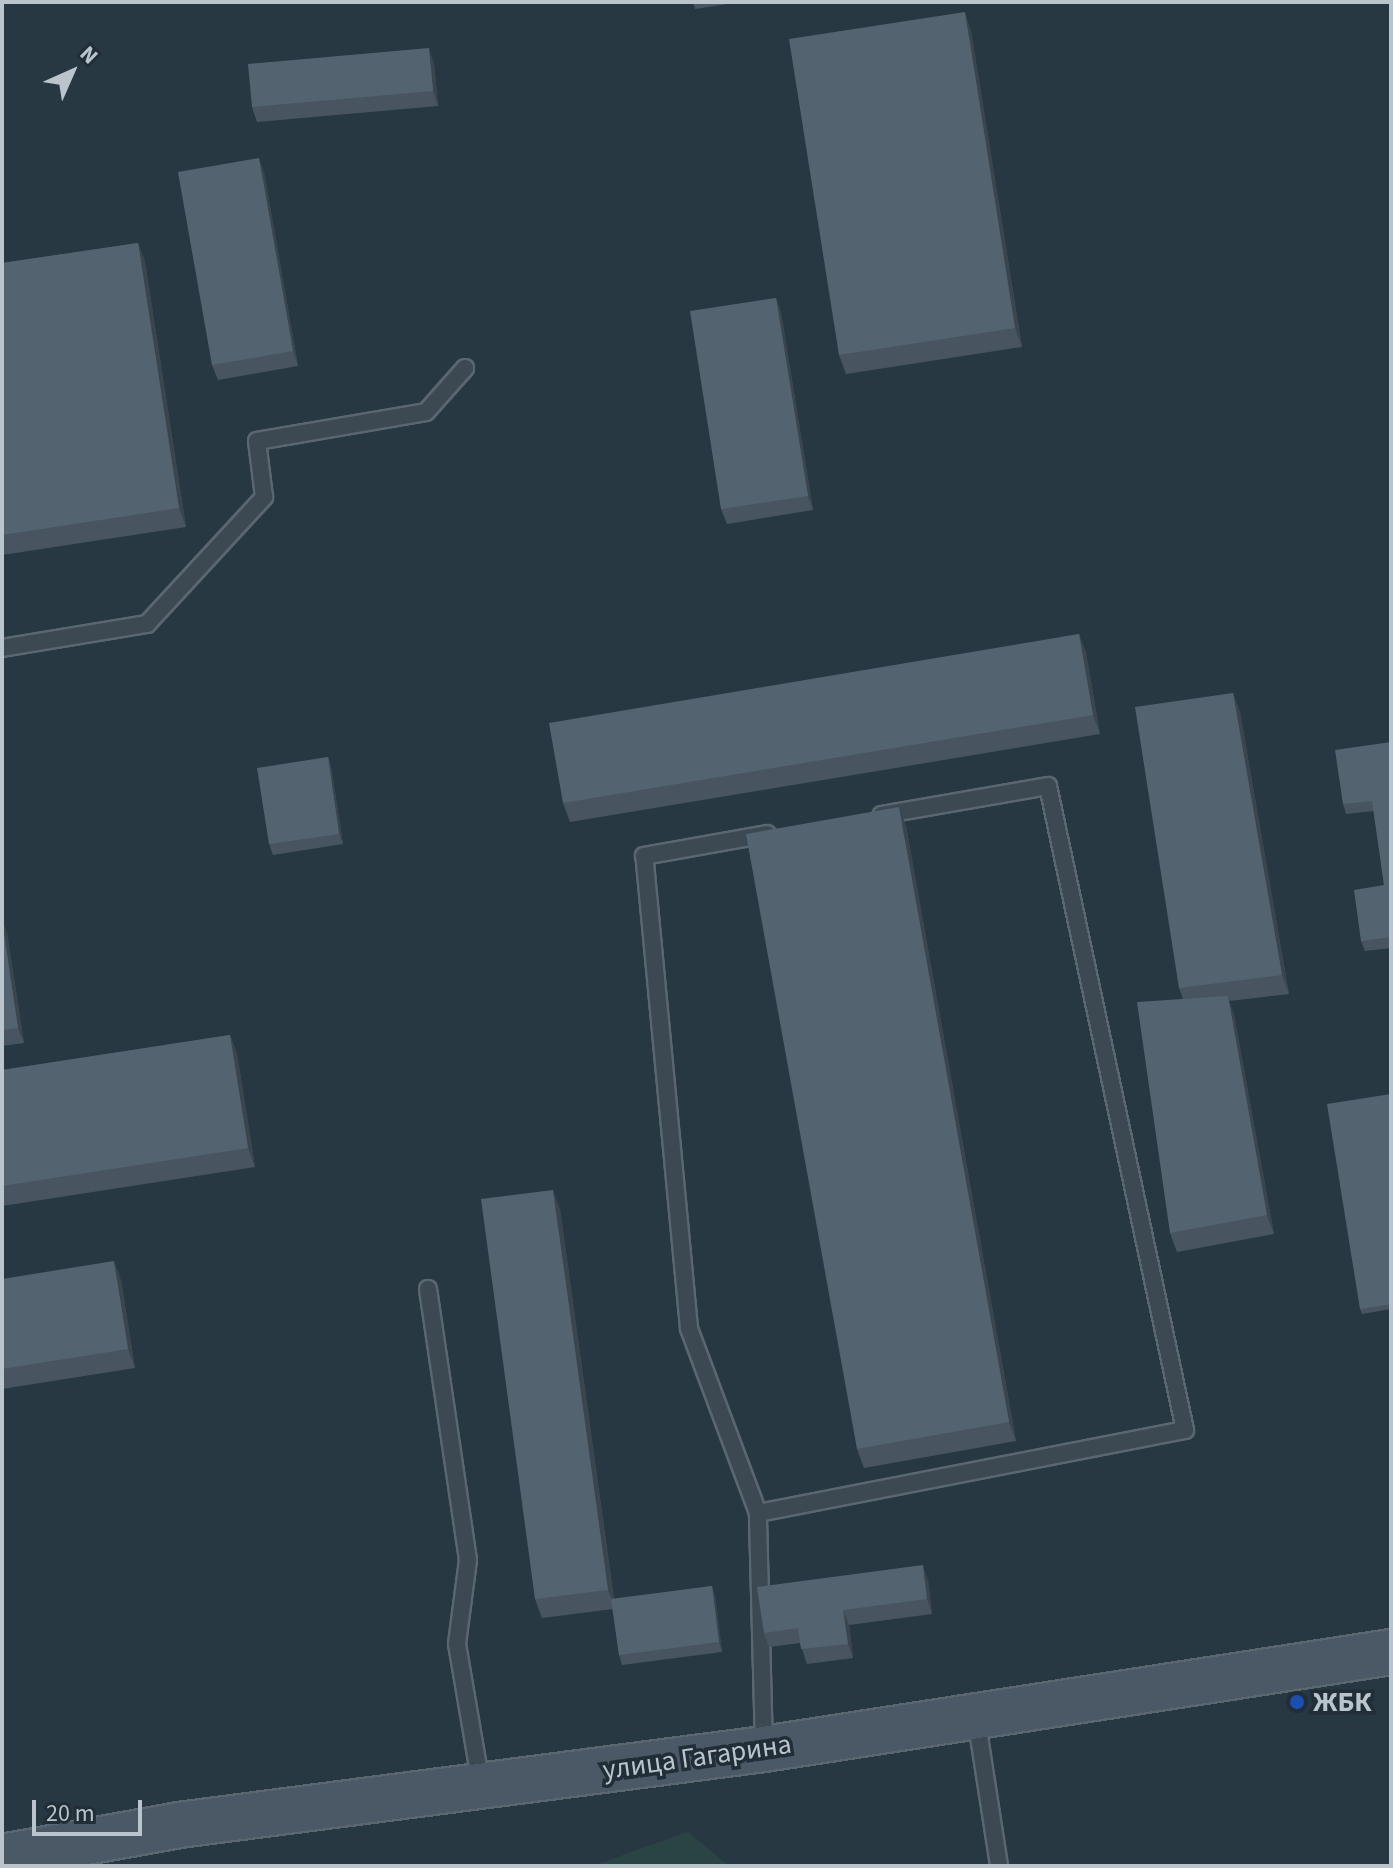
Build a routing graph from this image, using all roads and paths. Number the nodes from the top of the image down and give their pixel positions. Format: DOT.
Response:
graph roads {
  1 [pos="465,368"];
  2 [pos="2,648"];
  3 [pos="862,818"];
  4 [pos="784,831"];
  5 [pos="428,1289"];
  6 [pos="758,1513"];
  7 [pos="1391,1652"];
  8 [pos="976,1717"];
  9 [pos="764,1749"];
  10 [pos="482,1785"];
  11 [pos="2,1857"];
  12 [pos="999,1866"];
  1 -- 2 [label="lane"];
  3 -- 6 [label="lane"];
  4 -- 6 [label="lane"];
  5 -- 10 [label="lane"];
  6 -- 9 [label="lane"];
  7 -- 8 [label="main road, улица Гагарина"];
  8 -- 9 [label="main road, улица Гагарина"];
  8 -- 12 [label="lane"];
  9 -- 10 [label="main road, улица Гагарина"];
  10 -- 11 [label="main road, улица Гагарина"];
}
